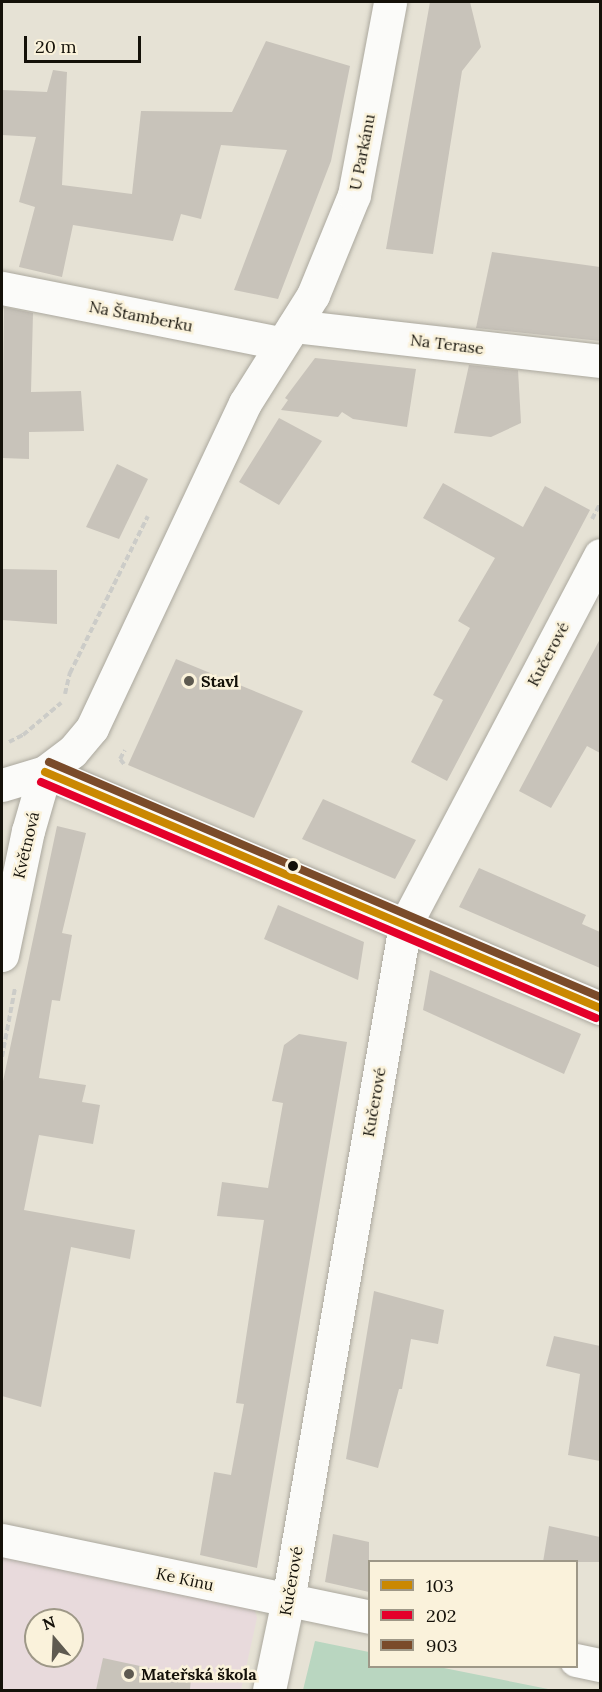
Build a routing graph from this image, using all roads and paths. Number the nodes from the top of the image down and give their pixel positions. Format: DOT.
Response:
graph roads {
  1 [pos="390,2"];
  2 [pos="2,288"];
  3 [pos="288,334"];
  4 [pos="600,361"];
  5 [pos="600,555"];
  6 [pos="63,702"];
  7 [pos="2,745"];
  8 [pos="126,746"];
  9 [pos="129,771"];
  10 [pos="45,772"];
  11 [pos="2,784"];
  12 [pos="405,925"];
  13 [pos="2,955"];
  14 [pos="600,1008"];
  15 [pos="2,1540"];
  16 [pos="288,1600"];
  17 [pos="368,1617"];
  18 [pos="578,1660"];
  19 [pos="600,1665"];
  20 [pos="269,1690"];
  1 -- 3 [label="street, U Parkánu"];
  2 -- 3 [label="street, Na Štamberku"];
  3 -- 4 [label="street, Na Terase"];
  3 -- 10 [label="street"];
  5 -- 12 [label="street, Kučerové"];
  6 -- 7 [label="path"];
  8 -- 9 [label="path"];
  10 -- 11 [label="street"];
  10 -- 12 [label="street"];
  10 -- 13 [label="street, Květnová"];
  12 -- 14 [label="street"];
  12 -- 16 [label="street, Kučerové"];
  15 -- 16 [label="street, Ke Kinu"];
  16 -- 17 [label="street, Ke Kinu"];
  16 -- 20 [label="street, Kučerové"];
  18 -- 19 [label="street"];
}
